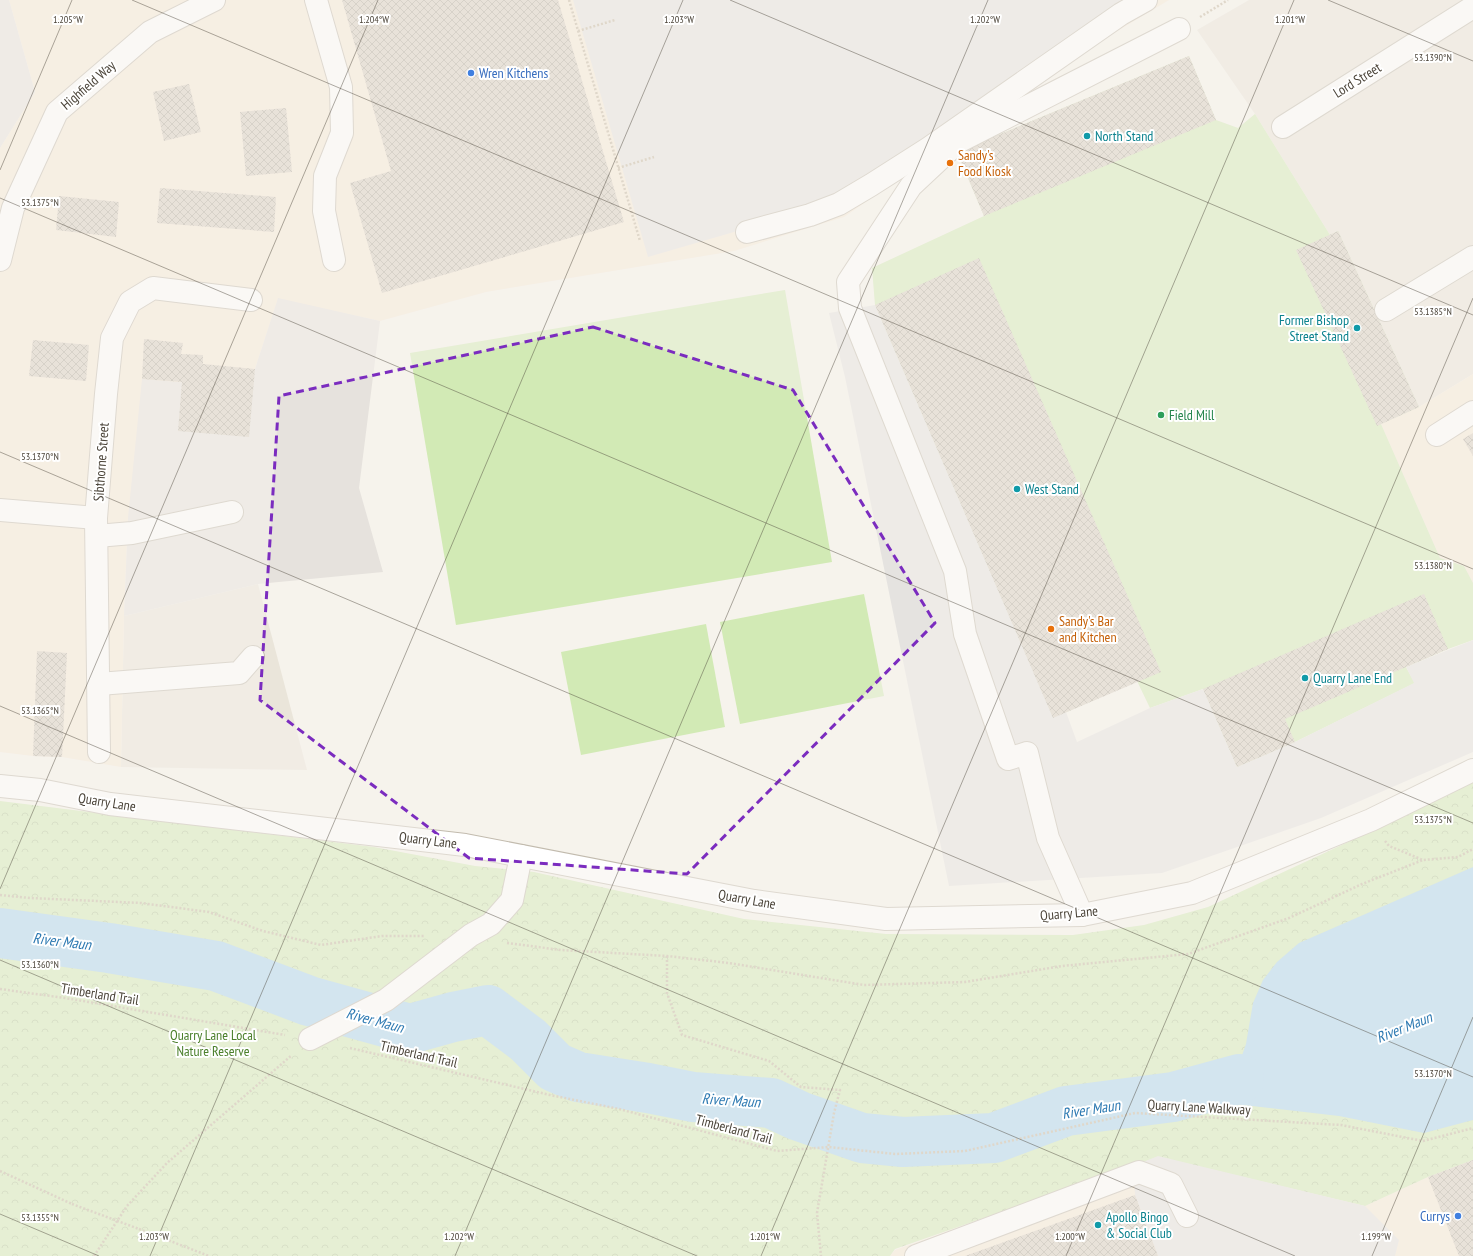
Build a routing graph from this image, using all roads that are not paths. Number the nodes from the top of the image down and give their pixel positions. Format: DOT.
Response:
graph roads {
  1 [pos="214,0"];
  2 [pos="316,0"];
  3 [pos="1146,0"];
  4 [pos="1473,7"];
  5 [pos="1179,29"];
  6 [pos="1283,127"];
  7 [pos="930,158"];
  8 [pos="747,232"];
  9 [pos="1473,257"];
  10 [pos="0,260"];
  11 [pos="334,260"];
  12 [pos="251,300"];
  13 [pos="1386,310"];
  14 [pos="1473,412"];
  15 [pos="1437,435"];
  16 [pos="0,510"];
  17 [pos="232,512"];
  18 [pos="97,527"];
  19 [pos="253,657"];
  20 [pos="98,684"];
  21 [pos="99,752"];
  22 [pos="1473,770"];
  23 [pos="0,786"];
  24 [pos="521,856"];
  25 [pos="1082,915"];
  26 [pos="310,1039"];
  27 [pos="1187,1216"];
  28 [pos="916,1256"];
  1 -- 10 [label="street, Highfield Way"];
  2 -- 11 [label="street"];
  3 -- 7 [label="street"];
  4 -- 6 [label="street, Lord Street"];
  5 -- 7 [label="street"];
  7 -- 8 [label="street"];
  7 -- 25 [label="street"];
  9 -- 13 [label="street"];
  12 -- 18 [label="street, Sibthorne Street"];
  14 -- 15 [label="street"];
  16 -- 18 [label="street"];
  17 -- 18 [label="street"];
  18 -- 20 [label="street, Sibthorne Street"];
  19 -- 20 [label="street"];
  20 -- 21 [label="street, Sibthorne Street"];
  22 -- 25 [label="street, Quarry Lane"];
  23 -- 24 [label="street, Quarry Lane"];
  24 -- 25 [label="street, Quarry Lane"];
  24 -- 26 [label="street"];
  27 -- 28 [label="street"];
}
